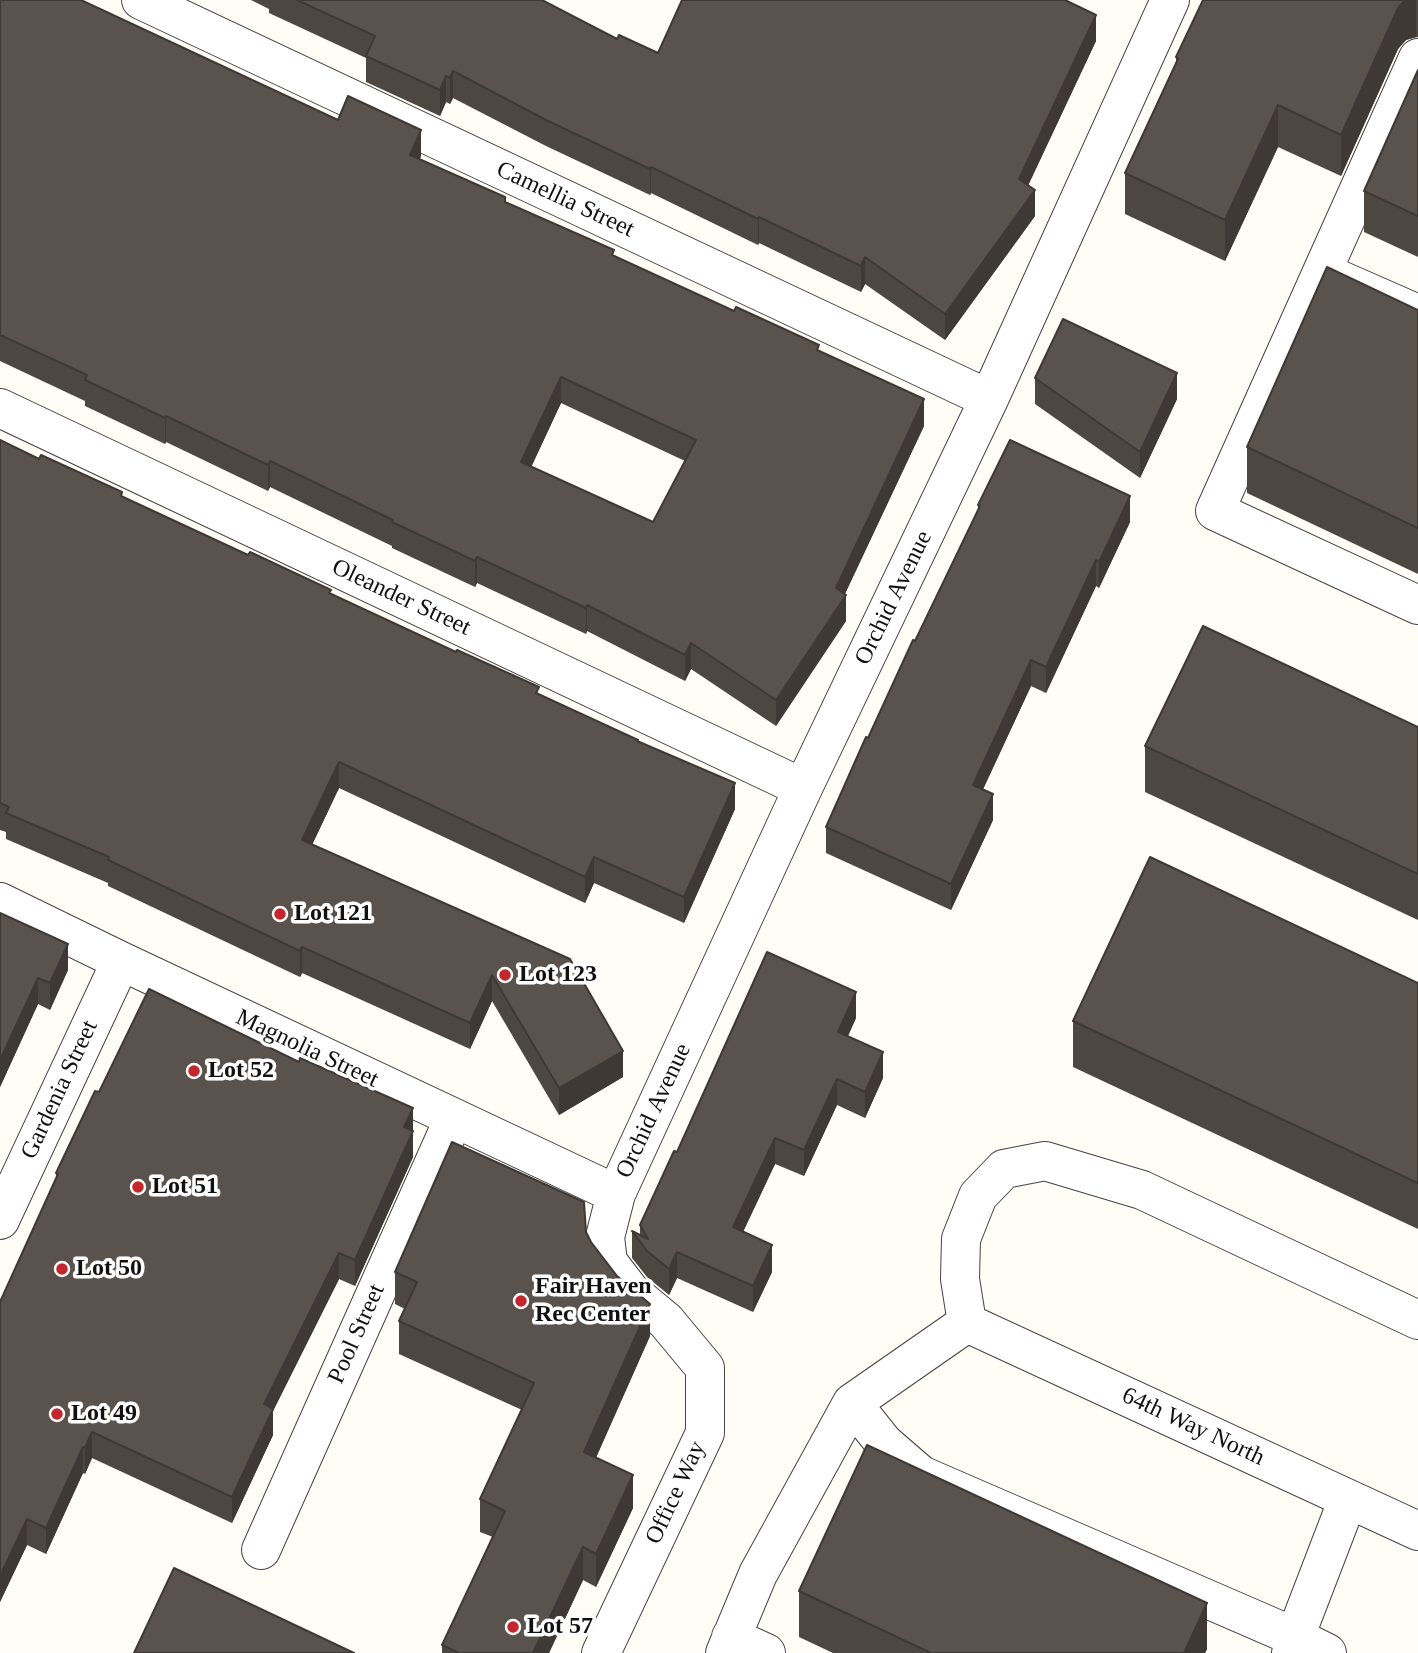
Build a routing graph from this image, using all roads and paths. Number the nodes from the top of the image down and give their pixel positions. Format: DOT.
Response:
graph roads {
  1 [pos="141,0"];
  2 [pos="1162,3"];
  3 [pos="1418,58"];
  4 [pos="1322,272"];
  5 [pos="1418,314"];
  6 [pos="989,399"];
  7 [pos="0,408"];
  8 [pos="1418,605"];
  9 [pos="803,788"];
  10 [pos="0,902"];
  11 [pos="121,961"];
  12 [pos="454,1118"];
  13 [pos="616,1194"];
  14 [pos="0,1220"];
  15 [pos="1418,1320"];
  16 [pos="967,1323"];
  17 [pos="852,1403"];
  18 [pos="1348,1499"];
  19 [pos="1418,1531"];
  20 [pos="261,1550"];
  21 [pos="728,1645"];
  22 [pos="1304,1648"];
  23 [pos="601,1653"];
  24 [pos="766,1653"];
  1 -- 6 [label="street, Camellia Street"];
  2 -- 6 [label="street, Orchid Avenue"];
  3 -- 4 [label="street"];
  4 -- 5 [label="street"];
  4 -- 8 [label="street"];
  6 -- 9 [label="street, Orchid Avenue"];
  7 -- 9 [label="street, Oleander Street"];
  9 -- 13 [label="street, Orchid Avenue"];
  10 -- 11 [label="street, Magnolia Street"];
  11 -- 12 [label="street, Magnolia Street"];
  11 -- 14 [label="street, Gardenia Street"];
  12 -- 13 [label="street, Magnolia Street"];
  12 -- 20 [label="street, Pool Street"];
  13 -- 23 [label="street, Office Way"];
  15 -- 16 [label="street"];
  16 -- 17 [label="street"];
  16 -- 18 [label="street, 64th Way North"];
  17 -- 21 [label="street"];
  17 -- 22 [label="street"];
  18 -- 19 [label="street, 64th Way North"];
  18 -- 22 [label="street"];
  21 -- 24 [label="street"];
}
